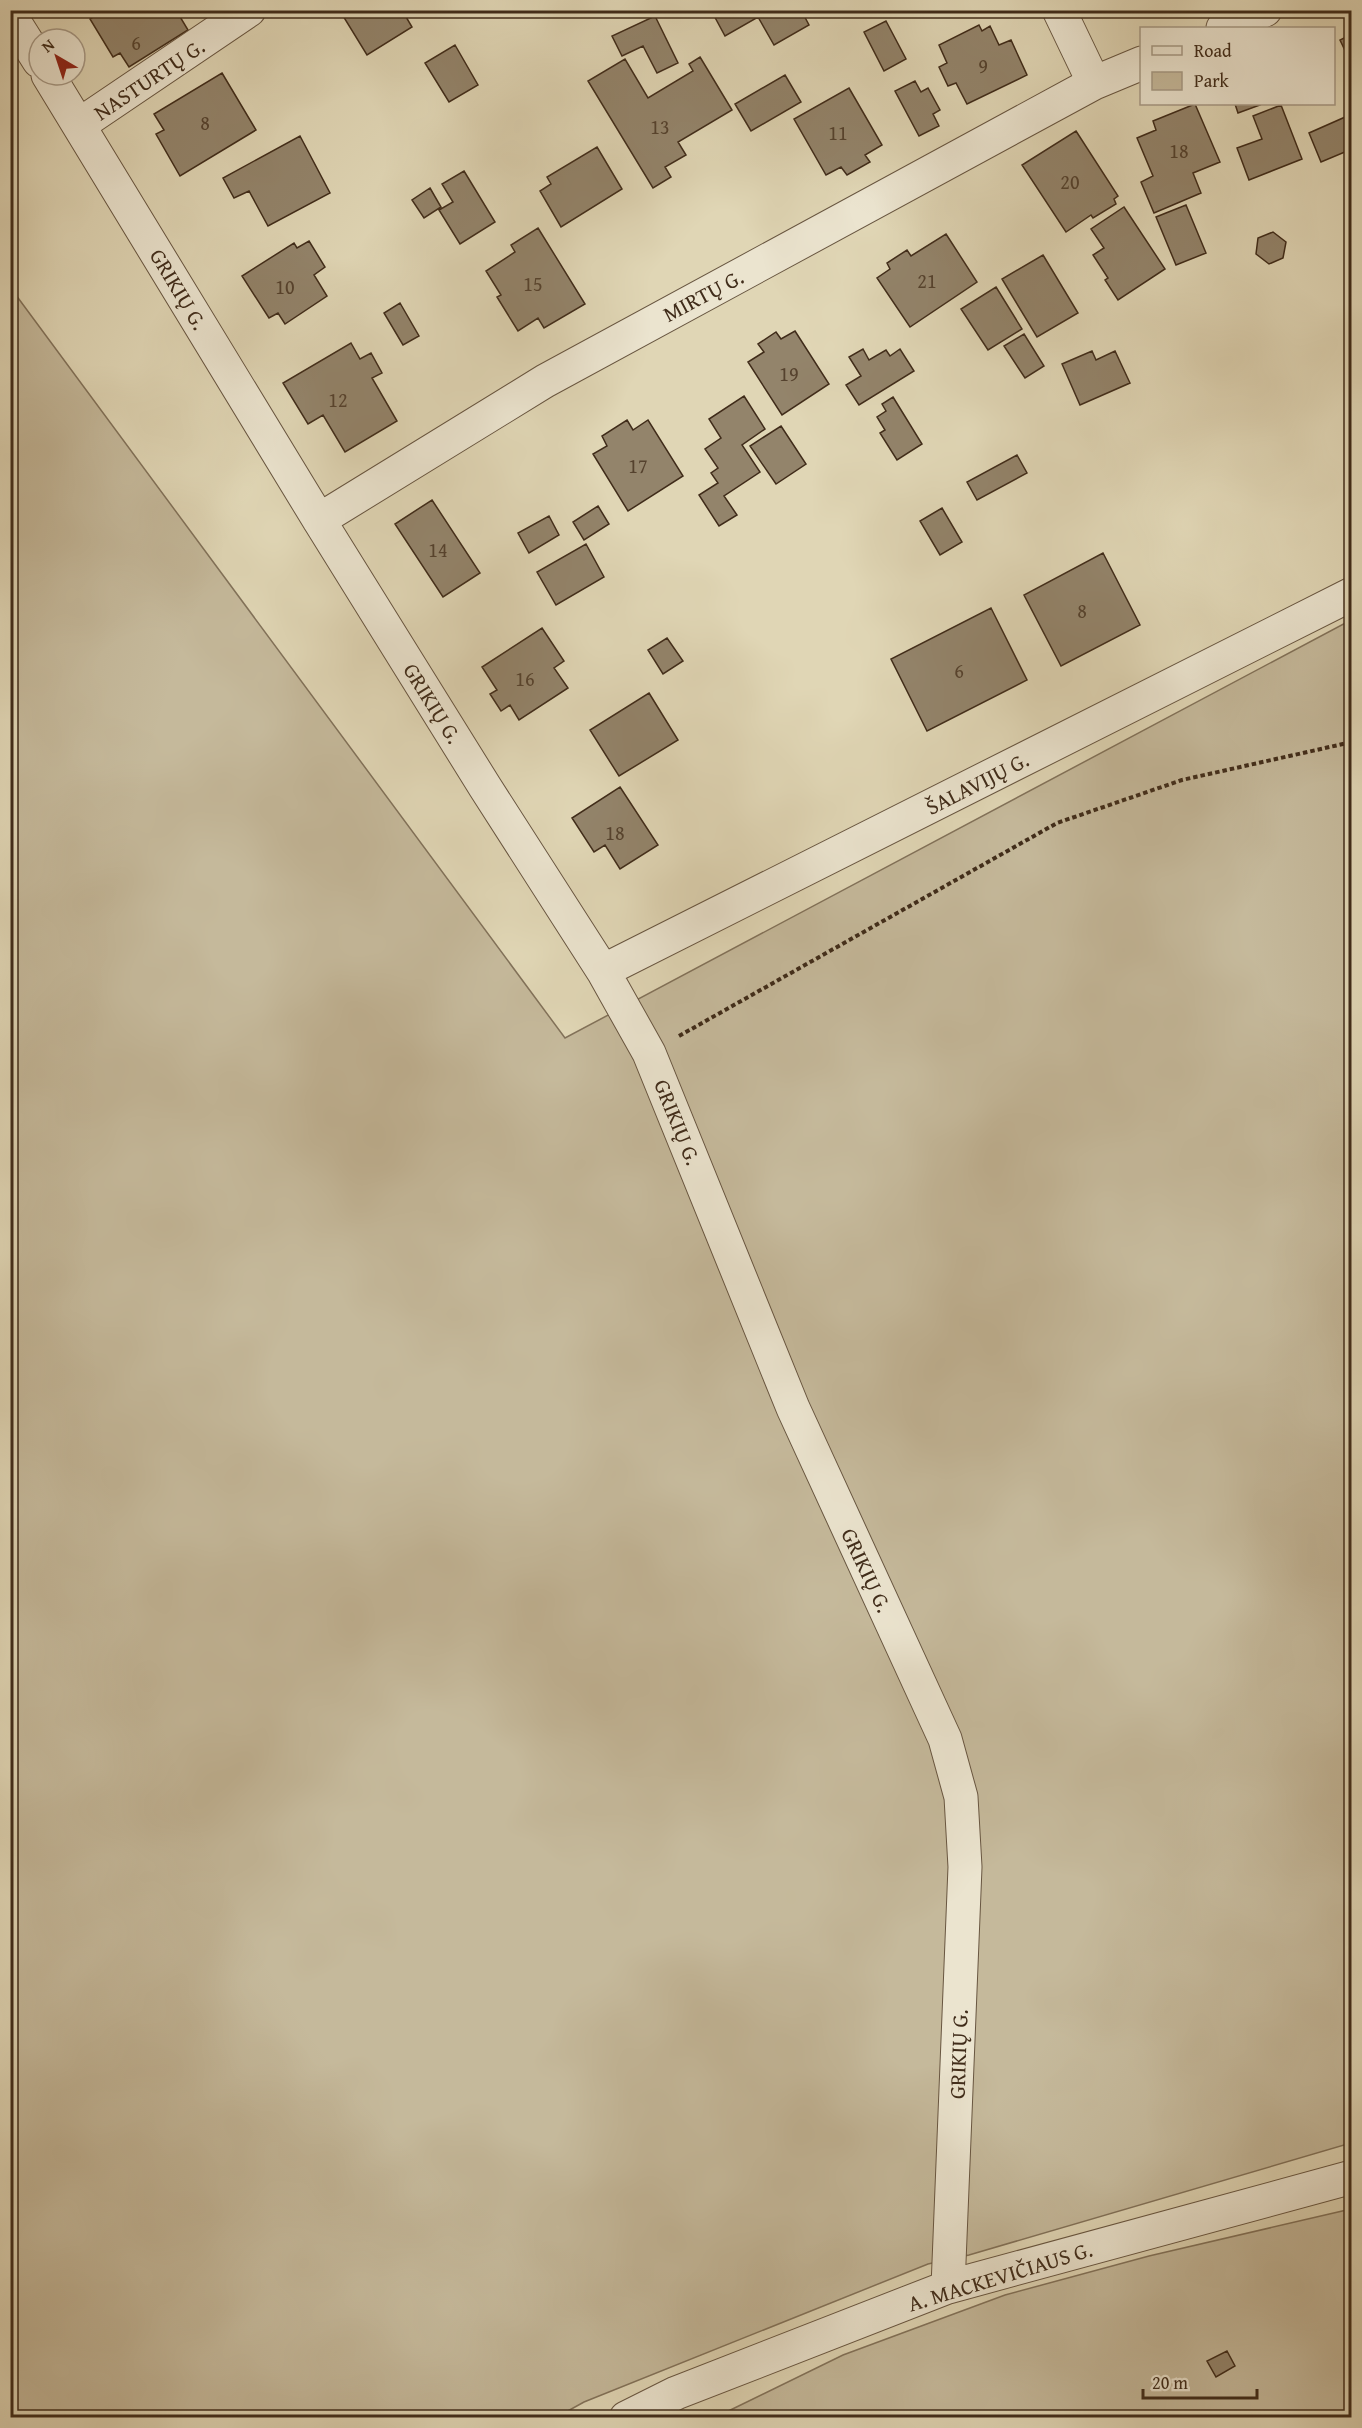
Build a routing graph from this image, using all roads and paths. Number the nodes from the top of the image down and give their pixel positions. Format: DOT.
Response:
graph roads {
  1 [pos="249,10"];
  2 [pos="1059,10"];
  3 [pos="1265,10"];
  4 [pos="10,15"];
  5 [pos="1225,27"];
  6 [pos="27,42"];
  7 [pos="1140,64"];
  8 [pos="1094,83"];
  9 [pos="55,87"];
  10 [pos="79,126"];
  11 [pos="320,520"];
  12 [pos="1352,594"];
  13 [pos="1352,742"];
  14 [pos="603,971"];
  15 [pos="650,1053"];
  16 [pos="1352,2177"];
  17 [pos="948,2287"];
  18 [pos="626,2418"];
  1 -- 10 [label="street, NASTURTŲ G."];
  2 -- 8 [label="street"];
  3 -- 5 [label="street"];
  4 -- 6 [label="street"];
  7 -- 8 [label="street, MIRTŲ G."];
  8 -- 11 [label="street, MIRTŲ G."];
  9 -- 10 [label="street, GRIKIŲ G."];
  10 -- 11 [label="street, GRIKIŲ G."];
  11 -- 14 [label="street, GRIKIŲ G."];
  12 -- 14 [label="street, ŠALAVIJŲ G."];
  13 -- 15 [label="path"];
  14 -- 15 [label="street, GRIKIŲ G."];
  15 -- 17 [label="street, GRIKIŲ G."];
  16 -- 17 [label="street, A. MACKEVIČIAUS G."];
  17 -- 18 [label="street, A. MACKEVIČIAUS G."];
}
